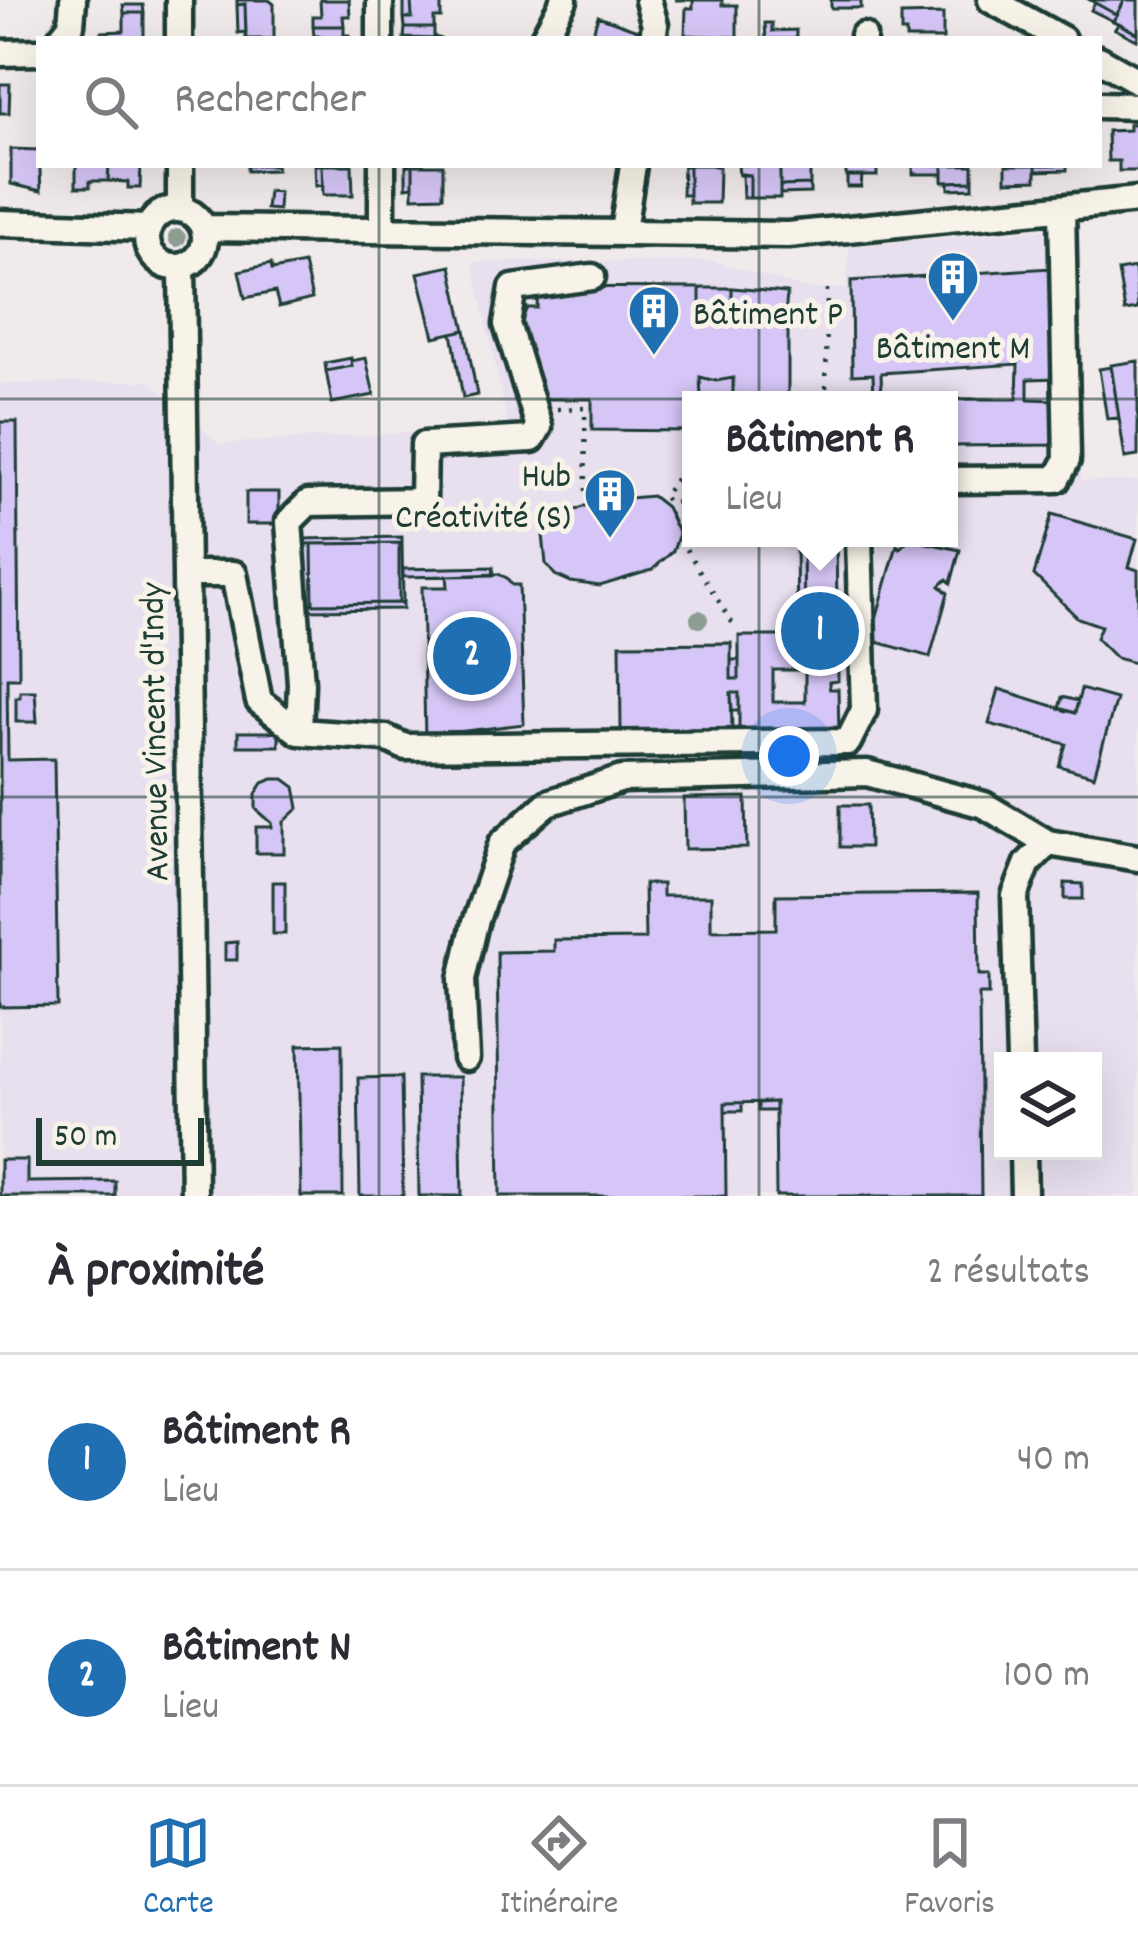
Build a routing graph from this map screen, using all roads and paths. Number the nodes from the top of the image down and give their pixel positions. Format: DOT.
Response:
graph roads {
  1 [pos="73,0"];
  2 [pos="179,0"];
  3 [pos="380,0"];
  4 [pos="564,0"];
  5 [pos="648,0"];
  6 [pos="991,0"];
  7 [pos="63,36"];
  8 [pos="179,36"];
  9 [pos="380,36"];
  10 [pos="545,36"];
  11 [pos="653,36"];
  12 [pos="1057,36"];
  13 [pos="0,52"];
  14 [pos="36,52"];
  15 [pos="1102,61"];
  16 [pos="1138,81"];
  17 [pos="1102,105"];
  18 [pos="1138,106"];
  19 [pos="180,168"];
  20 [pos="382,168"];
  21 [pos="633,168"];
  22 [pos="1138,200"];
  23 [pos="180,208"];
  24 [pos="1062,208"];
  25 [pos="0,223"];
  26 [pos="148,228"];
  27 [pos="204,228"];
  28 [pos="382,229"];
  29 [pos="623,231"];
  30 [pos="182,267"];
  31 [pos="592,277"];
  32 [pos="827,289"];
  33 [pos="826,391"];
  34 [pos="532,409"];
  35 [pos="682,472"];
  36 [pos="958,481"];
  37 [pos="586,500"];
  38 [pos="682,502"];
  39 [pos="685,547"];
  40 [pos="859,547"];
  41 [pos="186,574"];
  42 [pos="736,629"];
  43 [pos="299,732"];
  44 [pos="1048,843"];
  45 [pos="1138,858"];
  46 [pos="1020,1052"];
  47 [pos="466,1058"];
  48 [pos="1023,1160"];
  49 [pos="194,1196"];
  50 [pos="1024,1196"];
  1 -- 7 [label="street"];
  2 -- 8 [label="street"];
  3 -- 9 [label="street"];
  4 -- 10 [label="street"];
  5 -- 11 [label="street"];
  6 -- 12 [label="street"];
  13 -- 14 [label="street"];
  15 -- 16 [label="street"];
  17 -- 18 [label="street"];
  19 -- 23 [label="street"];
  20 -- 28 [label="street"];
  21 -- 29 [label="street"];
  22 -- 24 [label="street"];
  23 -- 26 [label="street"];
  23 -- 27 [label="street"];
  24 -- 29 [label="street"];
  24 -- 36 [label="street"];
  25 -- 26 [label="street"];
  26 -- 30 [label="street"];
  27 -- 28 [label="street"];
  27 -- 30 [label="street"];
  28 -- 29 [label="street"];
  30 -- 41 [label="street, Avenue Vincent d'Indy"];
  31 -- 34 [label="street"];
  32 -- 33 [label="path"];
  34 -- 37 [label="path"];
  34 -- 43 [label="street"];
  35 -- 38 [label="path"];
  39 -- 42 [label="path"];
  40 -- 43 [label="street"];
  41 -- 43 [label="street"];
  41 -- 49 [label="street, Avenue Vincent d'Indy"];
  44 -- 45 [label="street"];
  44 -- 46 [label="street"];
  44 -- 47 [label="street"];
  48 -- 50 [label="street"];
}
